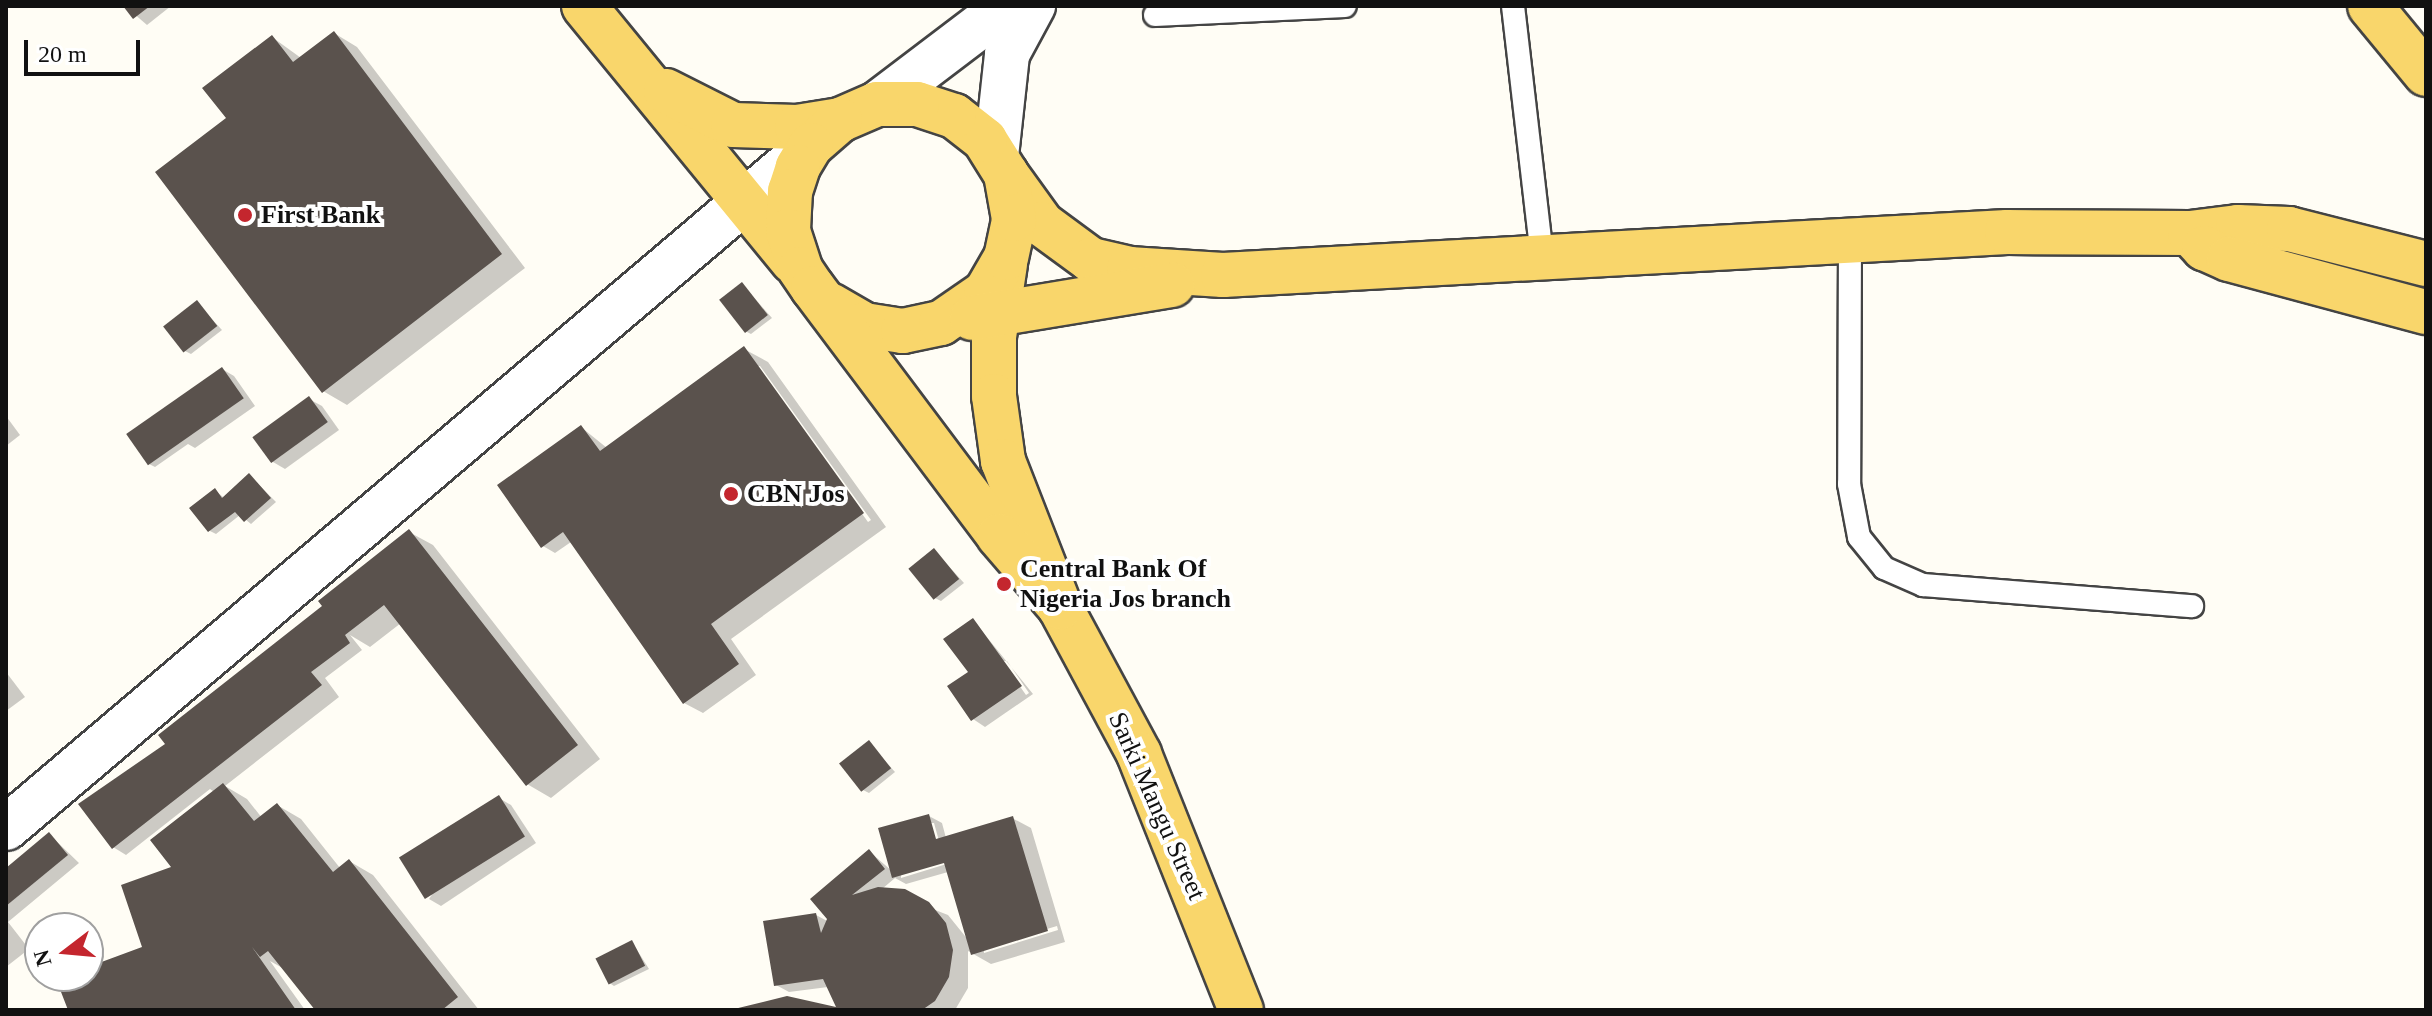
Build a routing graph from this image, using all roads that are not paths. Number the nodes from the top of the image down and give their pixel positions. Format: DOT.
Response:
graph roads {
  1 [pos="584,6"];
  2 [pos="1006,6"];
  3 [pos="1033,6"];
  4 [pos="1345,6"];
  5 [pos="1513,6"];
  6 [pos="2370,6"];
  7 [pos="1155,15"];
  8 [pos="2426,74"];
  9 [pos="647,79"];
  10 [pos="843,123"];
  11 [pos="1001,165"];
  12 [pos="745,201"];
  13 [pos="2190,233"];
  14 [pos="1850,241"];
  15 [pos="1006,258"];
  16 [pos="1542,258"];
  17 [pos="2426,264"];
  18 [pos="800,269"];
  19 [pos="1223,275"];
  20 [pos="830,305"];
  21 [pos="2426,312"];
  22 [pos="998,314"];
  23 [pos="941,323"];
  24 [pos="2192,606"];
  25 [pos="1060,607"];
  26 [pos="6,828"];
  27 [pos="1241,1010"];
  1 -- 9 [label="main road"];
  2 -- 10 [label="street"];
  3 -- 11 [label="street"];
  4 -- 7 [label="lane"];
  5 -- 16 [label="lane"];
  6 -- 8 [label="main road"];
  9 -- 10 [label="main road"];
  9 -- 12 [label="main road"];
  10 -- 11 [label="main road"];
  10 -- 12 [label="street"];
  10 -- 18 [label="main road"];
  11 -- 15 [label="main road"];
  11 -- 19 [label="main road"];
  12 -- 18 [label="main road"];
  12 -- 26 [label="street"];
  13 -- 14 [label="main road"];
  13 -- 17 [label="main road"];
  13 -- 21 [label="main road"];
  14 -- 16 [label="main road"];
  14 -- 24 [label="lane"];
  15 -- 22 [label="main road"];
  15 -- 23 [label="main road"];
  16 -- 19 [label="main road"];
  18 -- 20 [label="main road"];
  19 -- 22 [label="main road"];
  20 -- 23 [label="main road"];
  20 -- 25 [label="main road"];
  22 -- 23 [label="main road"];
  22 -- 25 [label="main road"];
  25 -- 27 [label="main road, Sarki Mangu Street"];
}
